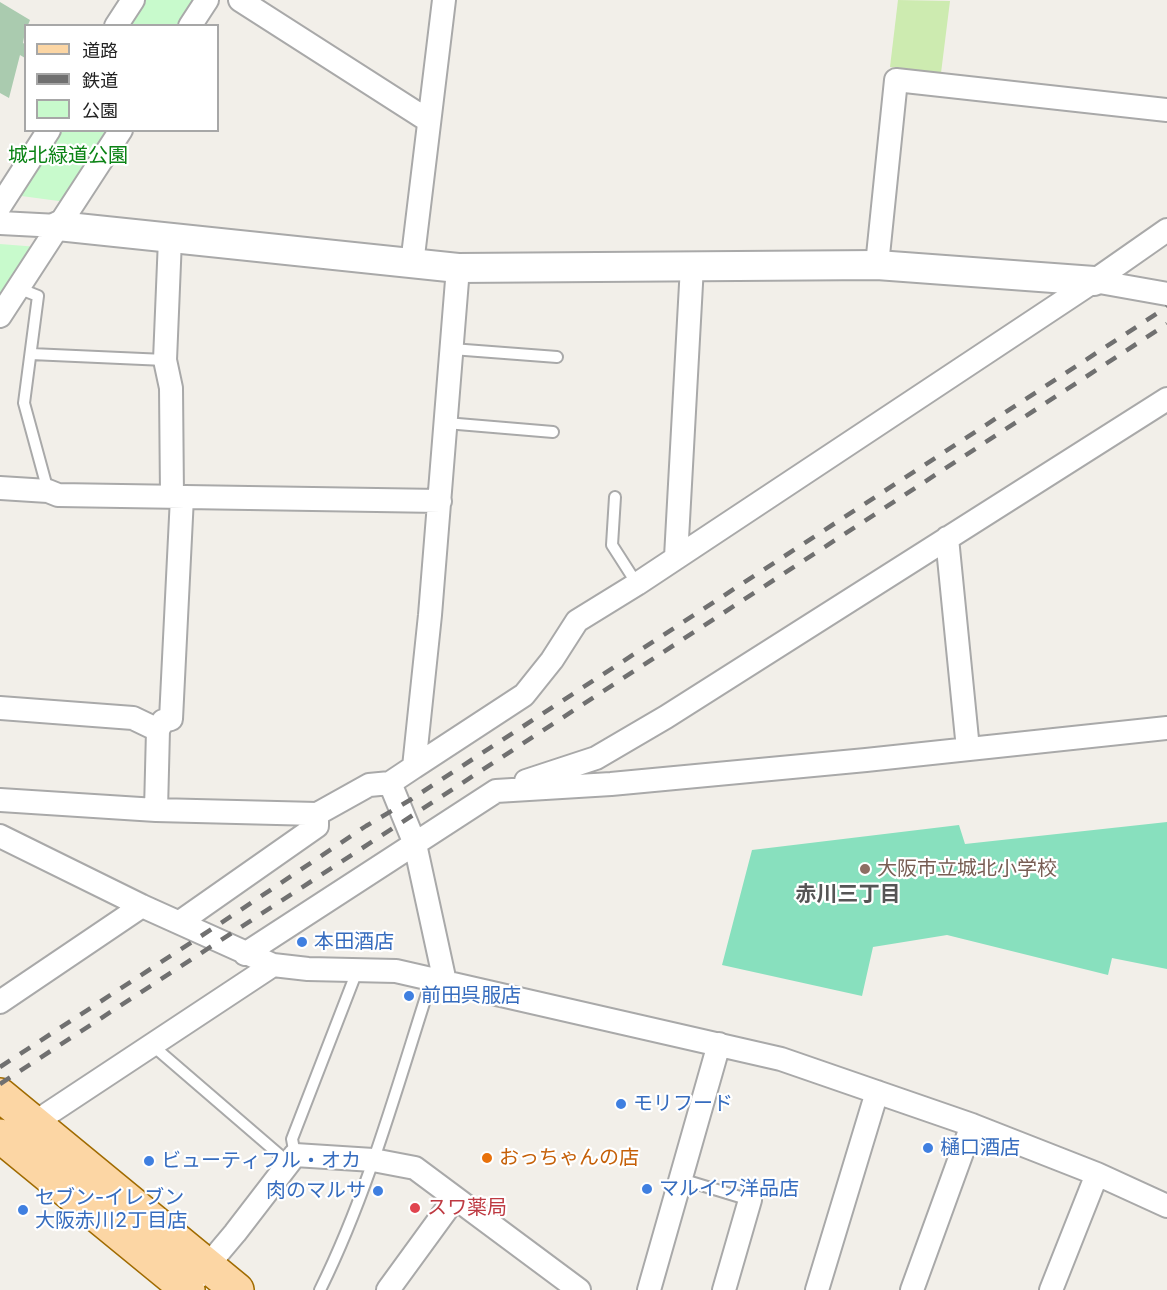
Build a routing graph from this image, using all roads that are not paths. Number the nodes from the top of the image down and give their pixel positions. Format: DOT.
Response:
graph roads {
  1 [pos="133,0"];
  2 [pos="207,0"];
  3 [pos="240,0"];
  4 [pos="444,0"];
  5 [pos="117,24"];
  6 [pos="191,24"];
  7 [pos="1167,110"];
  8 [pos="429,120"];
  9 [pos="48,132"];
  10 [pos="120,132"];
  11 [pos="0,206"];
  12 [pos="0,223"];
  13 [pos="58,226"];
  14 [pos="1167,230"];
  15 [pos="170,239"];
  16 [pos="412,264"];
  17 [pos="877,265"];
  18 [pos="692,266"];
  19 [pos="458,268"];
  20 [pos="1094,281"];
  21 [pos="18,288"];
  22 [pos="1167,294"];
  23 [pos="0,316"];
  24 [pos="452,349"];
  25 [pos="31,354"];
  26 [pos="557,357"];
  27 [pos="165,360"];
  28 [pos="1167,399"];
  29 [pos="446,423"];
  30 [pos="553,432"];
  31 [pos="0,488"];
  32 [pos="48,491"];
  33 [pos="177,496"];
  34 [pos="615,497"];
  35 [pos="440,501"];
  36 [pos="947,538"];
  37 [pos="676,557"];
  38 [pos="637,584"];
  39 [pos="0,708"];
  40 [pos="1167,728"];
  41 [pos="158,730"];
  42 [pos="968,749"];
  43 [pos="414,767"];
  44 [pos="390,783"];
  45 [pos="496,791"];
  46 [pos="0,800"];
  47 [pos="156,810"];
  48 [pos="317,814"];
  49 [pos="2,841"];
  50 [pos="415,844"];
  51 [pos="142,906"];
  52 [pos="180,922"];
  53 [pos="245,954"];
  54 [pos="273,965"];
  55 [pos="357,971"];
  56 [pos="439,980"];
  57 [pos="0,1002"];
  58 [pos="719,1044"];
  59 [pos="152,1045"];
  60 [pos="877,1092"];
  61 [pos="0,1095"];
  62 [pos="34,1123"];
  63 [pos="972,1125"];
  64 [pos="2,1141"];
  65 [pos="292,1159"];
  66 [pos="373,1160"];
  67 [pos="1097,1174"];
  68 [pos="681,1179"];
  69 [pos="455,1198"];
  70 [pos="750,1200"];
  71 [pos="1167,1206"];
  72 [pos="194,1282"];
  73 [pos="237,1290"];
  74 [pos="320,1290"];
  75 [pos="388,1290"];
  76 [pos="579,1290"];
  77 [pos="649,1290"];
  78 [pos="724,1290"];
  79 [pos="817,1290"];
  80 [pos="912,1290"];
  81 [pos="1051,1290"];
  1 -- 5 [label="street"];
  2 -- 6 [label="street"];
  3 -- 8 [label="street"];
  4 -- 8 [label="street"];
  7 -- 17 [label="street"];
  8 -- 16 [label="street"];
  9 -- 11 [label="street"];
  10 -- 13 [label="street"];
  12 -- 13 [label="street"];
  13 -- 15 [label="street"];
  13 -- 21 [label="street"];
  14 -- 20 [label="street"];
  15 -- 16 [label="street"];
  15 -- 27 [label="street"];
  16 -- 19 [label="street"];
  17 -- 18 [label="street"];
  17 -- 20 [label="street"];
  18 -- 19 [label="street"];
  18 -- 37 [label="street"];
  19 -- 24 [label="street"];
  20 -- 22 [label="street"];
  20 -- 37 [label="street"];
  21 -- 23 [label="street"];
  21 -- 25 [label="lane"];
  24 -- 26 [label="lane"];
  24 -- 29 [label="street"];
  25 -- 27 [label="lane"];
  25 -- 32 [label="lane"];
  27 -- 33 [label="street"];
  28 -- 36 [label="street"];
  29 -- 30 [label="lane"];
  29 -- 35 [label="street"];
  31 -- 32 [label="street"];
  32 -- 33 [label="street"];
  33 -- 35 [label="street"];
  33 -- 41 [label="street"];
  34 -- 38 [label="lane"];
  35 -- 43 [label="street"];
  36 -- 42 [label="street"];
  36 -- 45 [label="street"];
  37 -- 38 [label="street"];
  38 -- 43 [label="street"];
  39 -- 41 [label="street"];
  40 -- 42 [label="street"];
  41 -- 47 [label="street"];
  42 -- 45 [label="street"];
  43 -- 44 [label="street"];
  44 -- 48 [label="street"];
  44 -- 50 [label="street"];
  45 -- 50 [label="street"];
  46 -- 47 [label="street"];
  47 -- 48 [label="street"];
  48 -- 52 [label="street"];
  49 -- 51 [label="street"];
  50 -- 53 [label="street"];
  50 -- 56 [label="street"];
  51 -- 52 [label="street"];
  51 -- 57 [label="street"];
  52 -- 53 [label="street"];
  53 -- 54 [label="street"];
  54 -- 55 [label="street"];
  54 -- 59 [label="street"];
  55 -- 56 [label="street"];
  55 -- 65 [label="lane"];
  56 -- 58 [label="street"];
  56 -- 66 [label="lane"];
  58 -- 60 [label="street"];
  58 -- 68 [label="street"];
  59 -- 62 [label="street"];
  59 -- 65 [label="lane"];
  60 -- 63 [label="street"];
  60 -- 79 [label="street"];
  61 -- 62 [label="main road"];
  62 -- 72 [label="main road"];
  63 -- 67 [label="street"];
  63 -- 80 [label="street"];
  64 -- 72 [label="main road"];
  65 -- 66 [label="street"];
  65 -- 72 [label="street"];
  66 -- 69 [label="street"];
  66 -- 74 [label="lane"];
  67 -- 71 [label="street"];
  67 -- 81 [label="street"];
  68 -- 70 [label="lane"];
  68 -- 77 [label="street"];
  69 -- 75 [label="street"];
  69 -- 76 [label="street"];
  70 -- 78 [label="street"];
  72 -- 73 [label="main road"];
}
